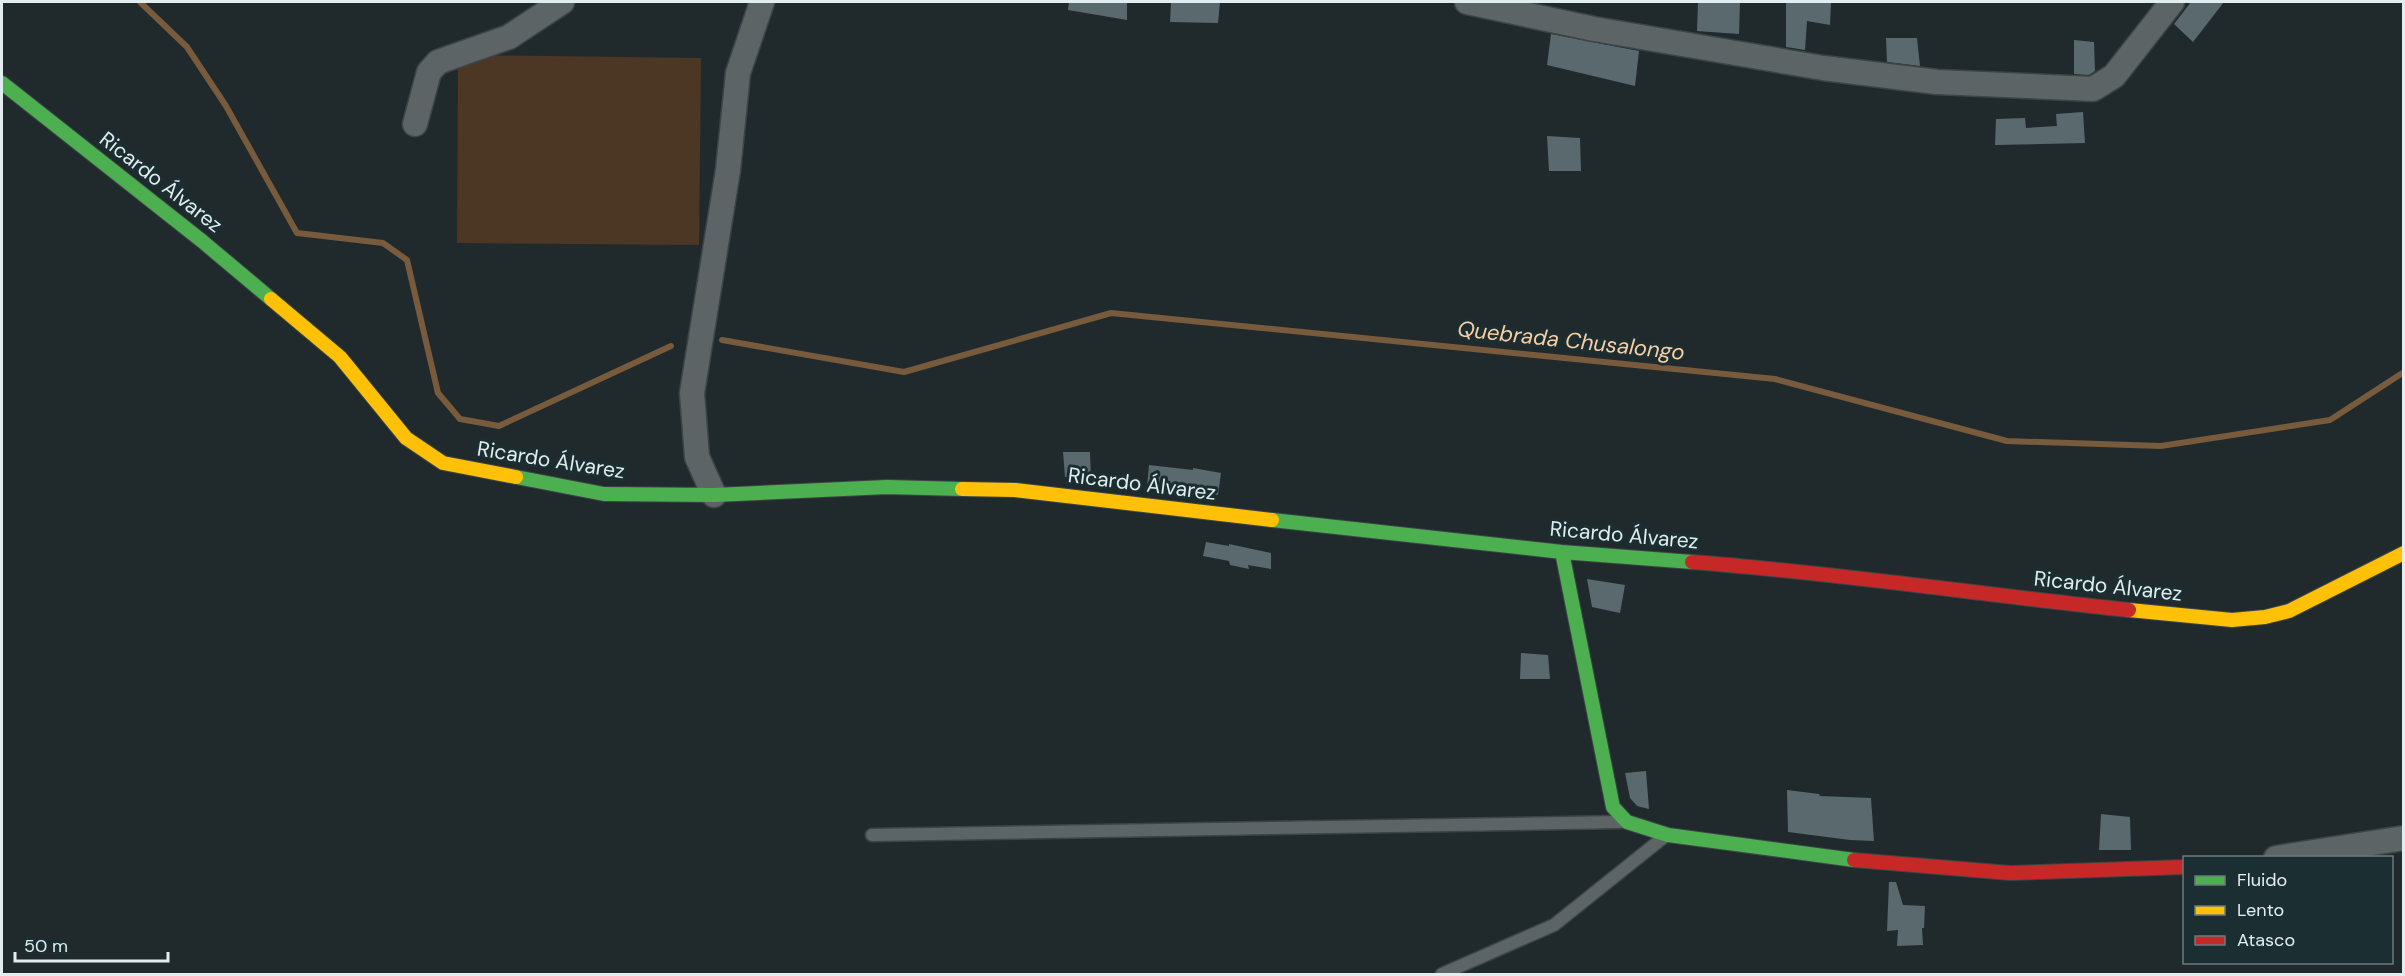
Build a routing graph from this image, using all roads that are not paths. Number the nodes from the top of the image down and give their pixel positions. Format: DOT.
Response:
graph roads {
  1 [pos="562,2"];
  2 [pos="762,2"];
  3 [pos="1467,2"];
  4 [pos="2172,2"];
  5 [pos="2,83"];
  6 [pos="415,124"];
  7 [pos="714,495"];
  8 [pos="1562,552"];
  9 [pos="2403,554"];
  10 [pos="1627,822"];
  11 [pos="872,835"];
  12 [pos="1668,835"];
  13 [pos="2403,838"];
  14 [pos="2289,856"];
  15 [pos="2183,867"];
  16 [pos="1442,975"];
  1 -- 6 [label="street"];
  2 -- 7 [label="street"];
  3 -- 4 [label="street"];
  5 -- 7 [label="street, Ricardo Álvarez"];
  7 -- 8 [label="street, Ricardo Álvarez"];
  8 -- 9 [label="street, Ricardo Álvarez"];
  8 -- 10 [label="street"];
  10 -- 11 [label="lane"];
  10 -- 12 [label="street"];
  12 -- 15 [label="street"];
  12 -- 16 [label="lane"];
  13 -- 14 [label="street"];
}
